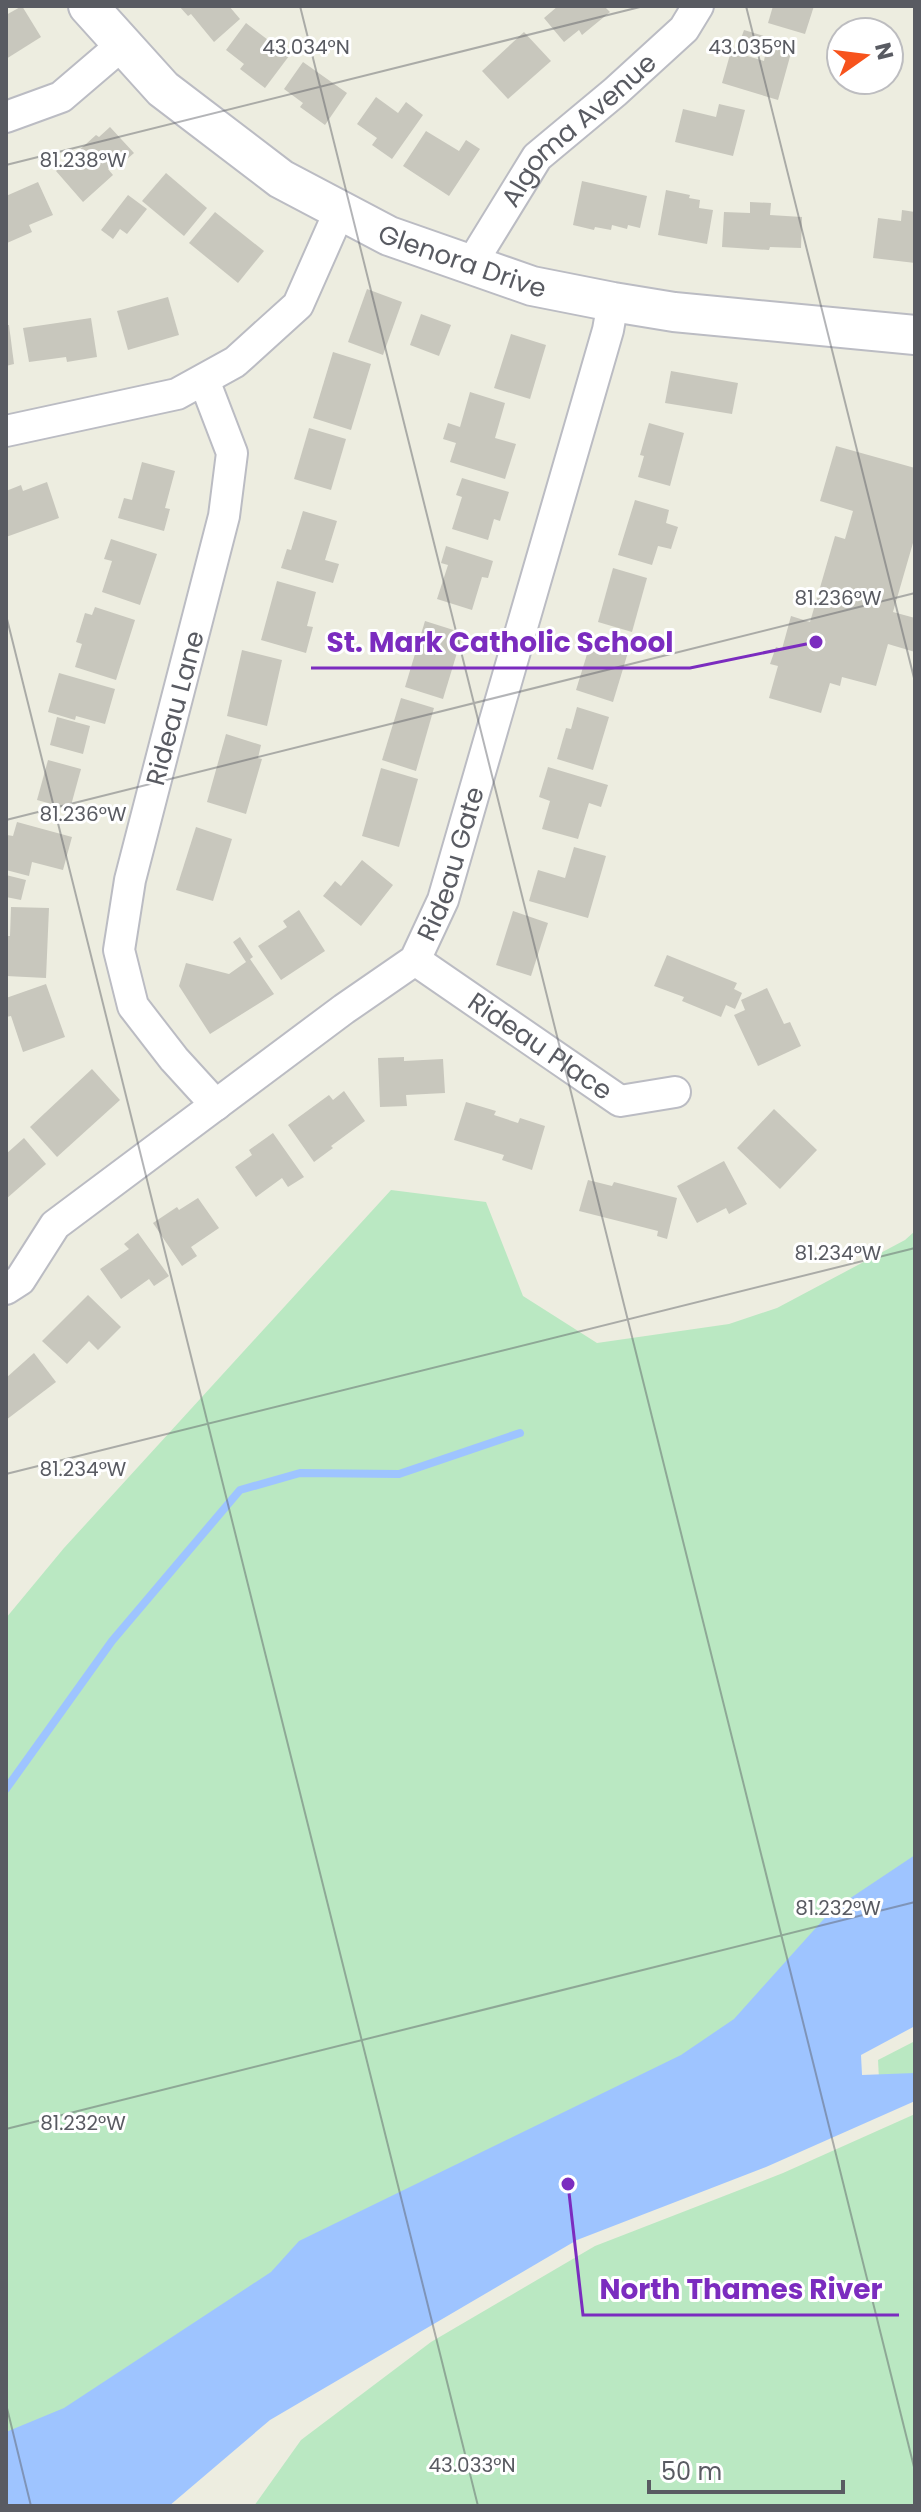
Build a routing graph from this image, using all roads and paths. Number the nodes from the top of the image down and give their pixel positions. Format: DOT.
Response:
graph roads {
  1 [pos="88,6"];
  2 [pos="698,6"];
  3 [pos="123,44"];
  4 [pos="6,117"];
  5 [pos="340,210"];
  6 [pos="470,266"];
  7 [pos="613,302"];
  8 [pos="915,335"];
  9 [pos="204,380"];
  10 [pos="6,431"];
  11 [pos="415,960"];
  12 [pos="675,1092"];
  13 [pos="216,1105"];
  14 [pos="6,1289"];
  1 -- 3 [label="street, Glenora Drive"];
  2 -- 6 [label="street, Algoma Avenue"];
  3 -- 4 [label="street"];
  3 -- 5 [label="street, Glenora Drive"];
  5 -- 6 [label="street, Glenora Drive"];
  5 -- 9 [label="street"];
  6 -- 7 [label="street, Glenora Drive"];
  7 -- 8 [label="street, Glenora Drive"];
  7 -- 11 [label="street, Rideau Gate"];
  9 -- 10 [label="street"];
  9 -- 13 [label="street, Rideau Lane"];
  11 -- 12 [label="street, Rideau Place"];
  11 -- 13 [label="street, Rideau Gate"];
  13 -- 14 [label="street, Rideau Gate"];
}
